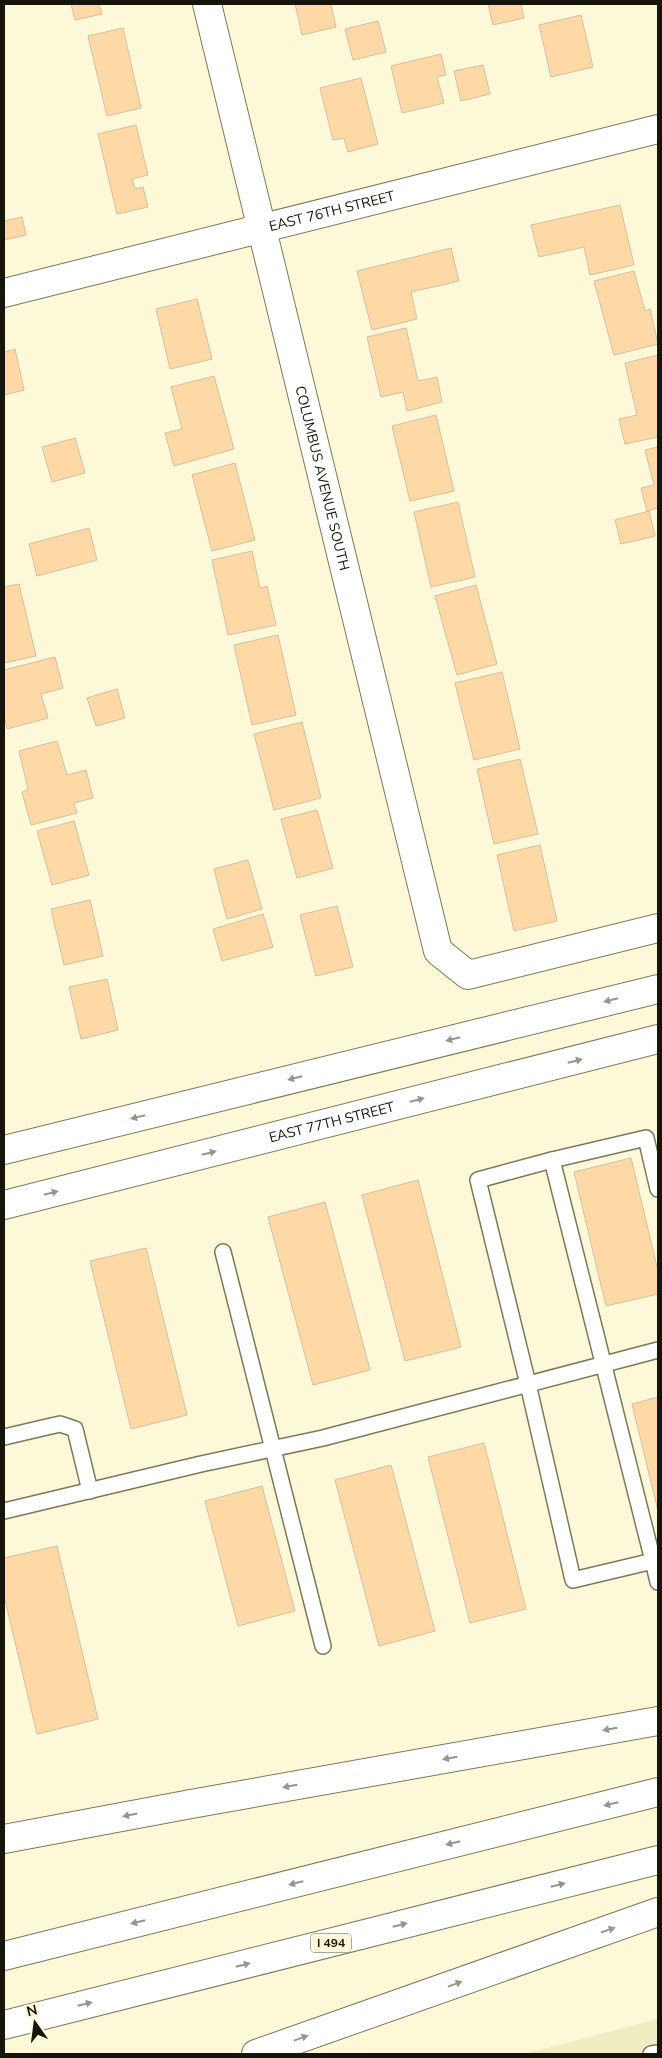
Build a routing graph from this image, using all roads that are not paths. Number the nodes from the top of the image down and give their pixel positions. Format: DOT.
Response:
graph roads {
  1 [pos="207,4"];
  2 [pos="658,129"];
  3 [pos="262,228"];
  4 [pos="4,292"];
  5 [pos="658,928"];
  6 [pos="658,989"];
  7 [pos="658,1040"];
  8 [pos="4,1150"];
  9 [pos="552,1160"];
  10 [pos="658,1189"];
  11 [pos="4,1205"];
  12 [pos="222,1252"];
  13 [pos="658,1350"];
  14 [pos="604,1364"];
  15 [pos="528,1384"];
  16 [pos="4,1437"];
  17 [pos="273,1448"];
  18 [pos="90,1491"];
  19 [pos="4,1511"];
  20 [pos="656,1561"];
  21 [pos="658,1582"];
  22 [pos="323,1646"];
  23 [pos="658,1721"];
  24 [pos="658,1792"];
  25 [pos="4,1839"];
  26 [pos="658,1860"];
  27 [pos="658,1912"];
  28 [pos="4,1956"];
  29 [pos="4,2025"];
  30 [pos="658,2053"];
  31 [pos="256,2054"];
  32 [pos="651,2054"];
  1 -- 3 [label="main road, COLUMBUS AVENUE SOUTH"];
  2 -- 3 [label="main road, EAST 76TH STREET"];
  3 -- 4 [label="main road, EAST 76TH STREET"];
  3 -- 5 [label="main road, COLUMBUS AVENUE SOUTH"];
  6 -- 8 [label="main road, one-way"];
  11 -- 7 [label="main road, EAST 77TH STREET, one-way"];
  9 -- 10 [label="lane"];
  9 -- 14 [label="lane"];
  9 -- 15 [label="lane"];
  12 -- 17 [label="lane"];
  13 -- 14 [label="lane"];
  14 -- 15 [label="lane"];
  14 -- 20 [label="lane"];
  15 -- 17 [label="lane"];
  15 -- 20 [label="lane"];
  16 -- 18 [label="lane"];
  17 -- 18 [label="lane"];
  17 -- 22 [label="lane"];
  18 -- 19 [label="lane"];
  20 -- 21 [label="lane"];
  23 -- 25 [label="main road, one-way"];
  24 -- 28 [label="main road, one-way"];
  29 -- 26 [label="main road, I 494, one-way"];
  31 -- 27 [label="main road, one-way"];
  30 -- 32 [label="lane"];
}
